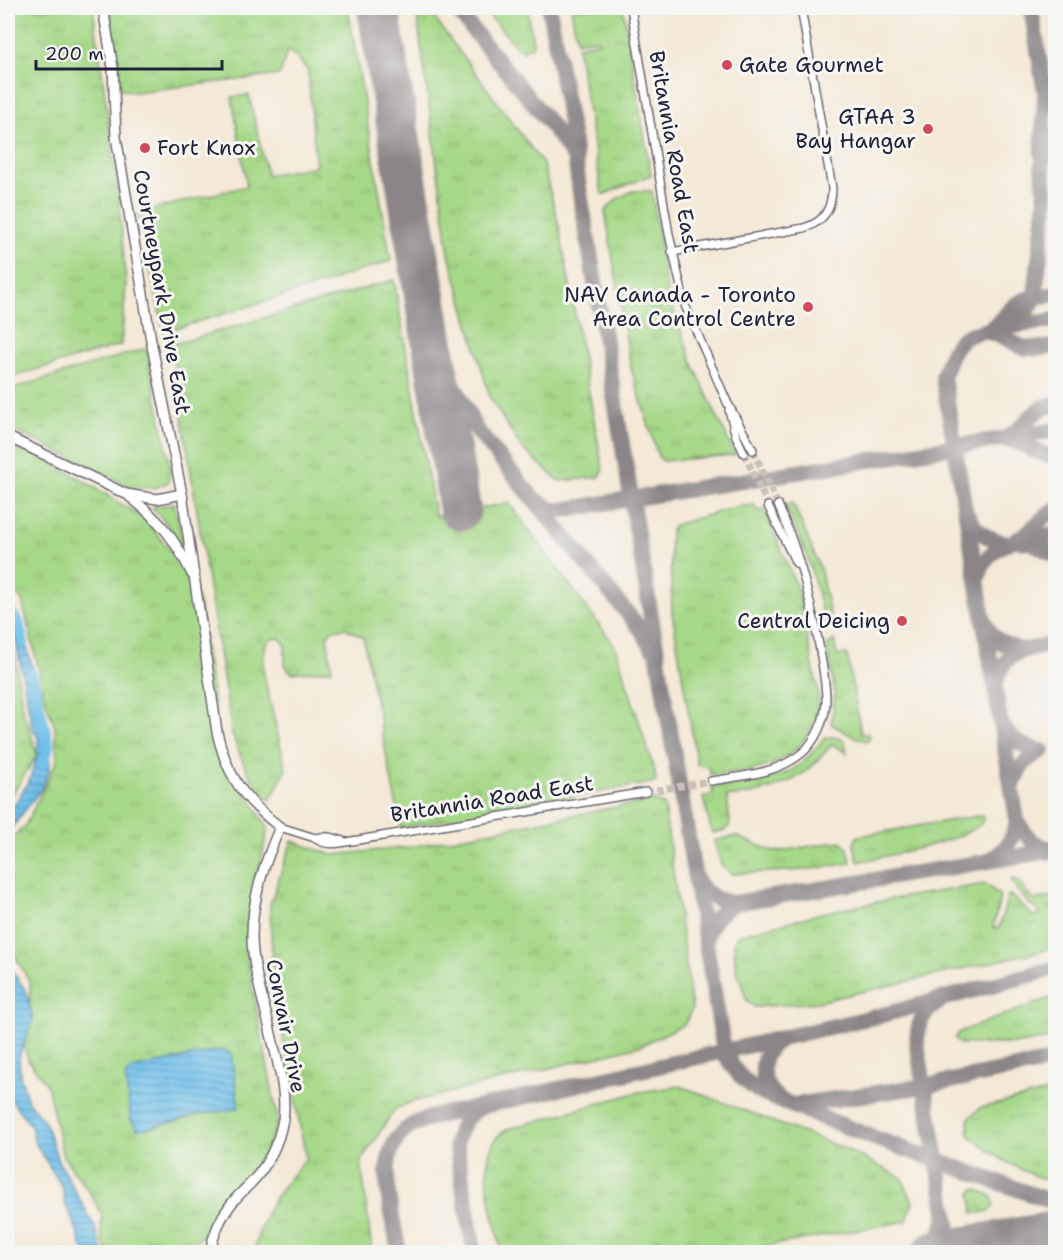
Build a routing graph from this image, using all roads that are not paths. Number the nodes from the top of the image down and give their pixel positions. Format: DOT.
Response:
graph roads {
  1 [pos="103,8"];
  2 [pos="631,8"];
  3 [pos="801,8"];
  4 [pos="672,252"];
  5 [pos="727,402"];
  6 [pos="8,437"];
  7 [pos="753,450"];
  8 [pos="744,453"];
  9 [pos="126,494"];
  10 [pos="182,494"];
  11 [pos="778,505"];
  12 [pos="768,506"];
  13 [pos="800,572"];
  14 [pos="195,582"];
  15 [pos="711,781"];
  16 [pos="646,792"];
  17 [pos="280,826"];
  18 [pos="210,1252"];
  1 -- 10 [label="street, Courtneypark Drive East"];
  2 -- 4 [label="street, Britannia Road East"];
  3 -- 4 [label="street"];
  4 -- 5 [label="street, Britannia Road East"];
  5 -- 7 [label="street, Britannia Road East"];
  5 -- 8 [label="street, Britannia Road East"];
  6 -- 9 [label="street"];
  9 -- 10 [label="street"];
  9 -- 14 [label="street"];
  10 -- 14 [label="street, Courtneypark Drive East"];
  11 -- 13 [label="street"];
  12 -- 13 [label="street"];
  13 -- 15 [label="street"];
  14 -- 17 [label="street, Britannia Road East"];
  16 -- 17 [label="street, Britannia Road East"];
  17 -- 18 [label="street, Convair Drive"];
}
